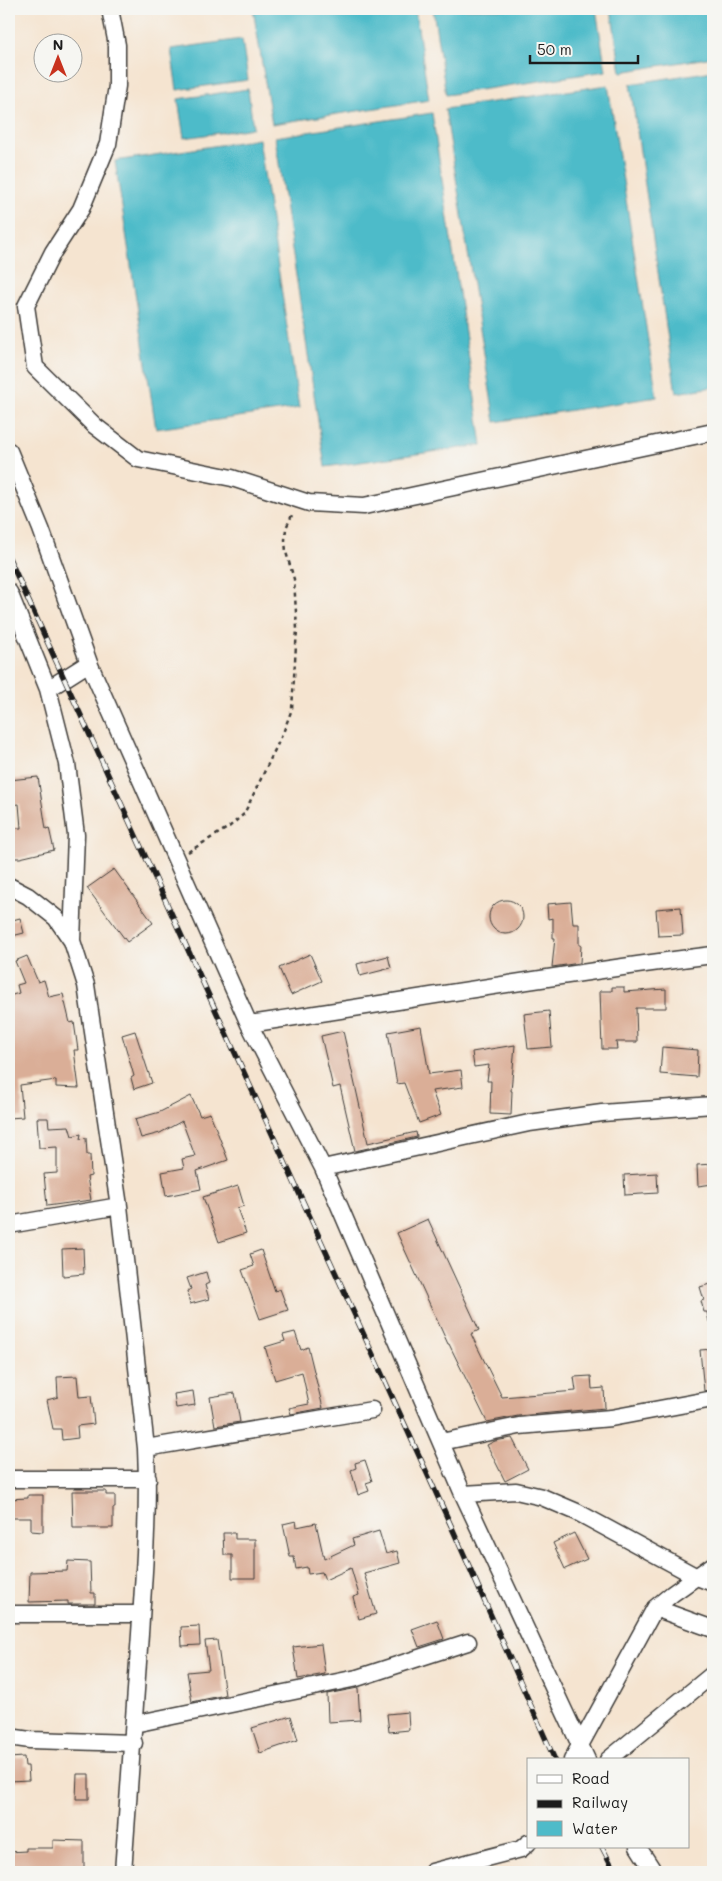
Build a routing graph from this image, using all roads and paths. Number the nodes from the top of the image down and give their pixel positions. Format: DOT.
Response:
graph roads {
  1 [pos="110,9"];
  2 [pos="713,432"];
  3 [pos="9,451"];
  4 [pos="299,499"];
  5 [pos="9,592"];
  6 [pos="89,663"];
  7 [pos="48,689"];
  8 [pos="176,860"];
  9 [pos="9,886"];
  10 [pos="72,941"];
  11 [pos="713,955"];
  12 [pos="249,1024"];
  13 [pos="713,1104"];
  14 [pos="323,1168"];
  15 [pos="119,1206"];
  16 [pos="9,1225"];
  17 [pos="713,1399"];
  18 [pos="372,1410"];
  19 [pos="441,1442"];
  20 [pos="146,1448"];
  21 [pos="9,1479"];
  22 [pos="148,1479"];
  23 [pos="463,1494"];
  24 [pos="713,1565"];
  25 [pos="697,1577"];
  26 [pos="713,1583"];
  27 [pos="655,1608"];
  28 [pos="9,1614"];
  29 [pos="141,1614"];
  30 [pos="713,1629"];
  31 [pos="468,1642"];
  32 [pos="713,1674"];
  33 [pos="134,1724"];
  34 [pos="9,1737"];
  35 [pos="134,1743"];
  36 [pos="579,1744"];
  37 [pos="573,1758"];
  38 [pos="586,1758"];
  39 [pos="610,1758"];
  40 [pos="527,1844"];
  41 [pos="639,1848"];
  42 [pos="123,1872"];
  43 [pos="432,1872"];
  44 [pos="654,1872"];
  1 -- 4 [label="street"];
  2 -- 4 [label="street"];
  3 -- 6 [label="street"];
  4 -- 8 [label="path"];
  5 -- 7 [label="street"];
  6 -- 7 [label="street"];
  6 -- 8 [label="street"];
  7 -- 10 [label="street"];
  8 -- 12 [label="street"];
  9 -- 10 [label="street"];
  10 -- 15 [label="street"];
  11 -- 12 [label="street"];
  12 -- 14 [label="street"];
  13 -- 14 [label="street"];
  14 -- 19 [label="street"];
  15 -- 16 [label="street"];
  15 -- 20 [label="street"];
  17 -- 19 [label="street"];
  18 -- 20 [label="street"];
  19 -- 23 [label="street"];
  20 -- 22 [label="street"];
  21 -- 22 [label="street"];
  22 -- 29 [label="street"];
  23 -- 25 [label="street"];
  23 -- 36 [label="street"];
  24 -- 25 [label="street"];
  25 -- 26 [label="street"];
  25 -- 27 [label="street"];
  27 -- 30 [label="street"];
  27 -- 36 [label="street"];
  28 -- 29 [label="street"];
  29 -- 33 [label="street"];
  31 -- 33 [label="street"];
  32 -- 39 [label="street"];
  33 -- 35 [label="street"];
  34 -- 35 [label="street"];
  35 -- 42 [label="street"];
  36 -- 37 [label="street"];
  36 -- 38 [label="street"];
  40 -- 43 [label="street"];
  41 -- 44 [label="street"];
}
